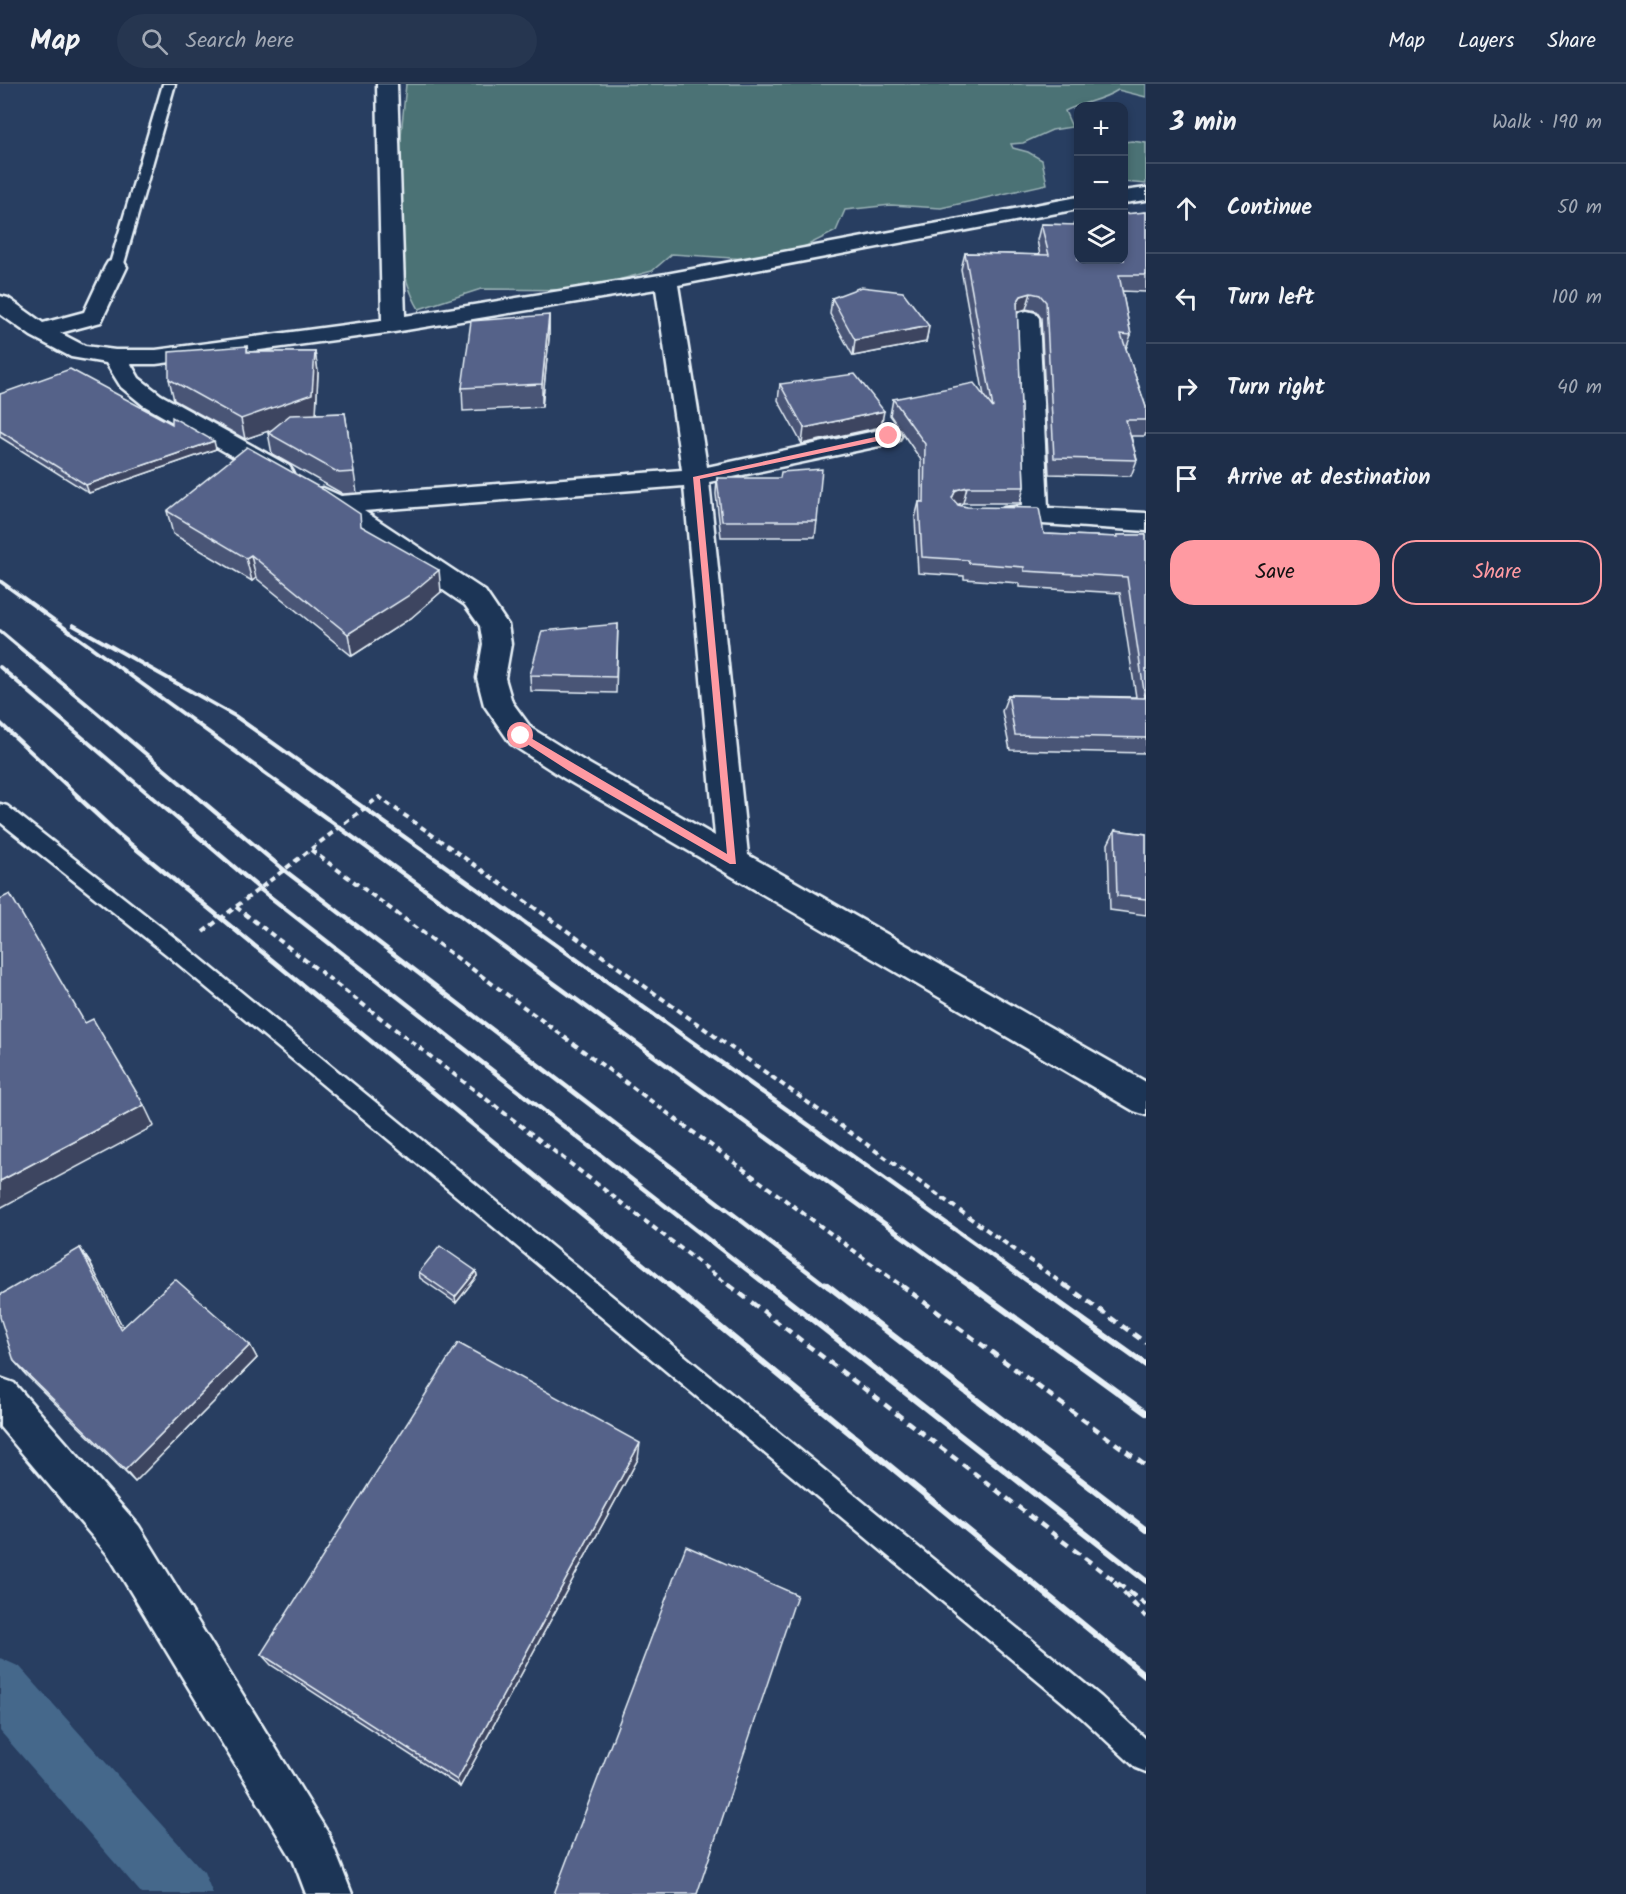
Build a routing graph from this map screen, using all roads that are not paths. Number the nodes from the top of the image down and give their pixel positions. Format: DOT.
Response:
graph roads {
  1 [pos="169,84"];
  2 [pos="387,84"];
  3 [pos="1146,194"];
  4 [pos="1128,196"];
  5 [pos="1074,203"];
  6 [pos="116,267"];
  7 [pos="666,281"];
  8 [pos="0,303"];
  9 [pos="1027,318"];
  10 [pos="394,325"];
  11 [pos="39,331"];
  12 [pos="115,357"];
  13 [pos="889,436"];
  14 [pos="696,477"];
  15 [pos="338,505"];
  16 [pos="987,513"];
  17 [pos="1035,514"];
  18 [pos="1146,522"];
  19 [pos="0,811"];
  20 [pos="733,861"];
  21 [pos="1146,1100"];
  22 [pos="0,1397"];
  23 [pos="1146,1758"];
  24 [pos="329,1894"];
  1 -- 6 [label="lane"];
  2 -- 10 [label="street"];
  3 -- 4 [label="street"];
  5 -- 7 [label="street"];
  6 -- 11 [label="street"];
  7 -- 10 [label="street"];
  7 -- 14 [label="street"];
  8 -- 11 [label="street"];
  9 -- 17 [label="street"];
  10 -- 12 [label="street"];
  11 -- 12 [label="street"];
  12 -- 15 [label="street"];
  13 -- 14 [label="street"];
  14 -- 15 [label="street"];
  14 -- 20 [label="street"];
  15 -- 20 [label="street"];
  16 -- 17 [label="street"];
  17 -- 18 [label="street"];
  19 -- 23 [label="lane"];
  20 -- 21 [label="street"];
  22 -- 24 [label="street"];
}
